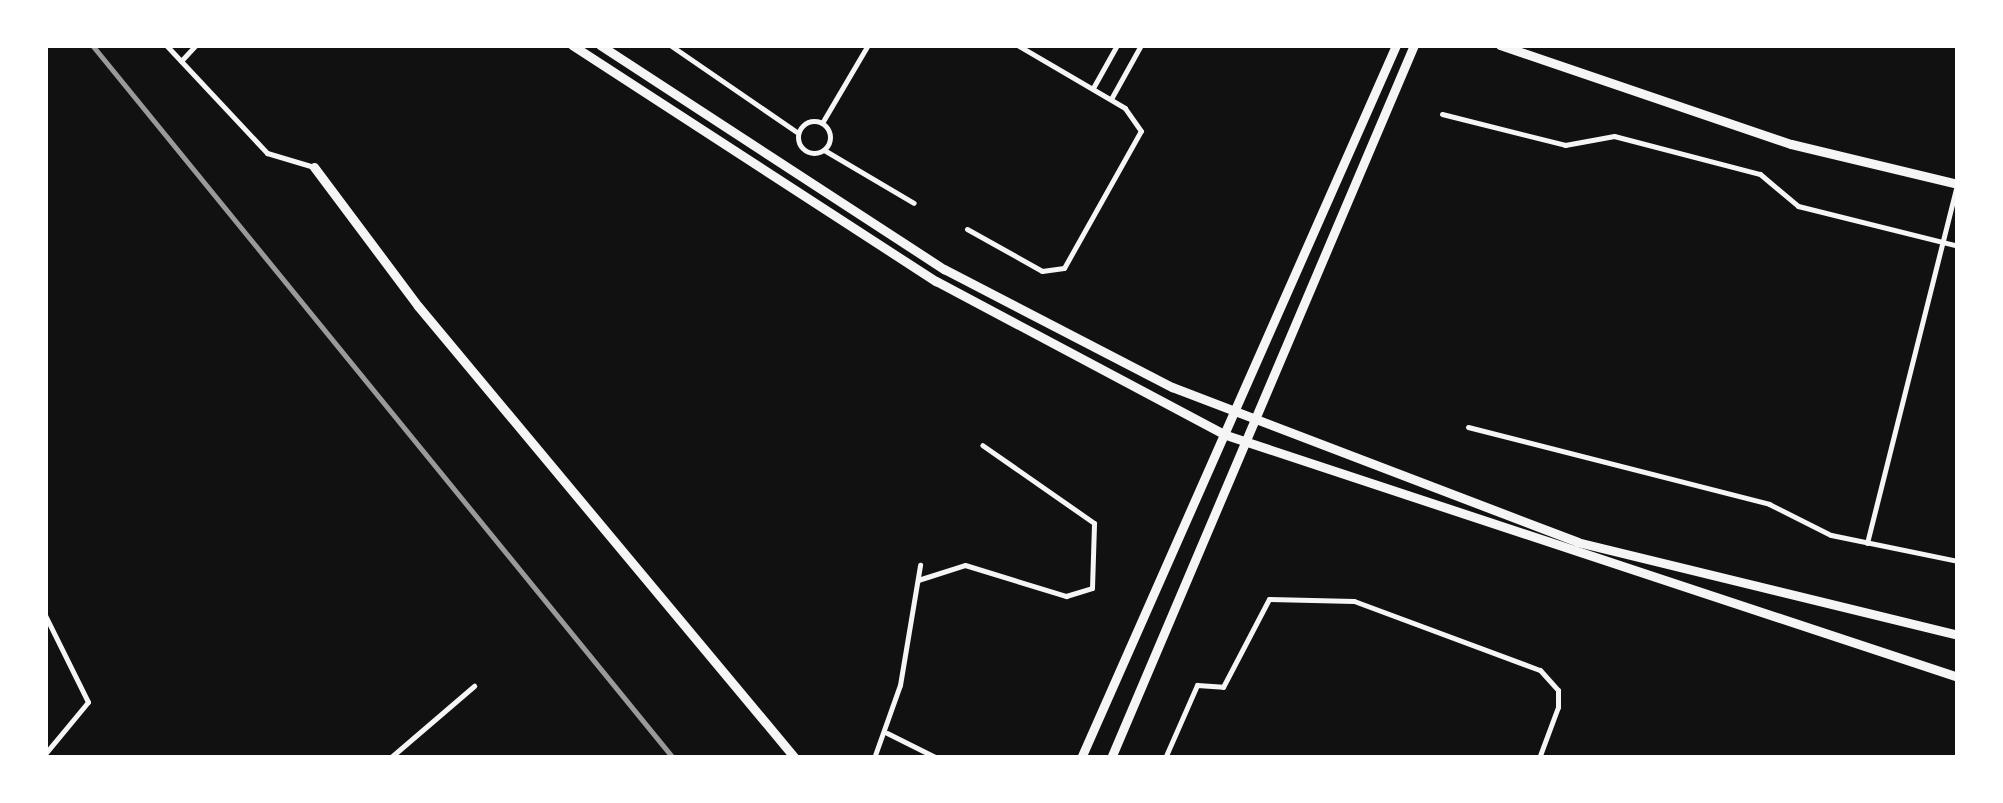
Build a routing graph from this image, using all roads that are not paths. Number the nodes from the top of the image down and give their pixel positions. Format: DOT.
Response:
graph roads {
  1 [pos="166,45"];
  2 [pos="196,45"];
  3 [pos="572,45"];
  4 [pos="600,45"];
  5 [pos="670,45"];
  6 [pos="868,45"];
  7 [pos="1017,45"];
  8 [pos="1117,45"];
  9 [pos="1141,45"];
  10 [pos="1396,45"];
  11 [pos="1414,45"];
  12 [pos="1500,45"];
  13 [pos="181,62"];
  14 [pos="1093,88"];
  15 [pos="1111,99"];
  16 [pos="1442,114"];
  17 [pos="822,123"];
  18 [pos="798,133"];
  19 [pos="824,150"];
  20 [pos="314,168"];
  21 [pos="1958,184"];
  22 [pos="914,203"];
  23 [pos="967,229"];
  24 [pos="1942,242"];
  25 [pos="1958,246"];
  26 [pos="1236,414"];
  27 [pos="1255,421"];
  28 [pos="1468,427"];
  29 [pos="1226,434"];
  30 [pos="1247,443"];
  31 [pos="982,444"];
  32 [pos="1867,543"];
  33 [pos="1958,561"];
  34 [pos="920,565"];
  35 [pos="918,580"];
  36 [pos="1716,584"];
  37 [pos="45,615"];
  38 [pos="1958,634"];
  39 [pos="1958,676"];
  40 [pos="474,686"];
  41 [pos="886,733"];
  42 [pos="45,754"];
  43 [pos="925,755"];
  44 [pos="390,758"];
  45 [pos="795,758"];
  46 [pos="874,758"];
  47 [pos="937,758"];
  48 [pos="1081,758"];
  49 [pos="1111,758"];
  50 [pos="1165,758"];
  51 [pos="1539,758"];
  1 -- 13 [label="lane"];
  2 -- 13 [label="lane"];
  3 -- 29 [label="street"];
  4 -- 26 [label="street"];
  5 -- 18 [label="lane"];
  6 -- 17 [label="lane"];
  7 -- 14 [label="lane"];
  8 -- 14 [label="lane"];
  9 -- 15 [label="lane"];
  10 -- 26 [label="street"];
  11 -- 27 [label="street"];
  12 -- 21 [label="street"];
  13 -- 20 [label="lane"];
  14 -- 15 [label="lane"];
  15 -- 23 [label="lane"];
  16 -- 24 [label="lane"];
  17 -- 18 [label="lane"];
  17 -- 19 [label="lane"];
  18 -- 19 [label="lane"];
  19 -- 22 [label="lane"];
  20 -- 45 [label="street"];
  21 -- 24 [label="lane"];
  24 -- 25 [label="lane"];
  24 -- 32 [label="lane"];
  26 -- 27 [label="street"];
  26 -- 29 [label="street"];
  27 -- 30 [label="street"];
  27 -- 36 [label="street"];
  28 -- 32 [label="lane"];
  29 -- 30 [label="street"];
  29 -- 48 [label="street"];
  30 -- 36 [label="street"];
  30 -- 49 [label="street"];
  31 -- 35 [label="lane"];
  32 -- 33 [label="lane"];
  34 -- 35 [label="lane"];
  35 -- 41 [label="lane"];
  36 -- 38 [label="street"];
  36 -- 39 [label="street"];
  37 -- 42 [label="lane"];
  40 -- 44 [label="lane"];
  41 -- 43 [label="lane"];
  41 -- 46 [label="lane"];
  43 -- 47 [label="lane"];
  50 -- 51 [label="lane"];
}
